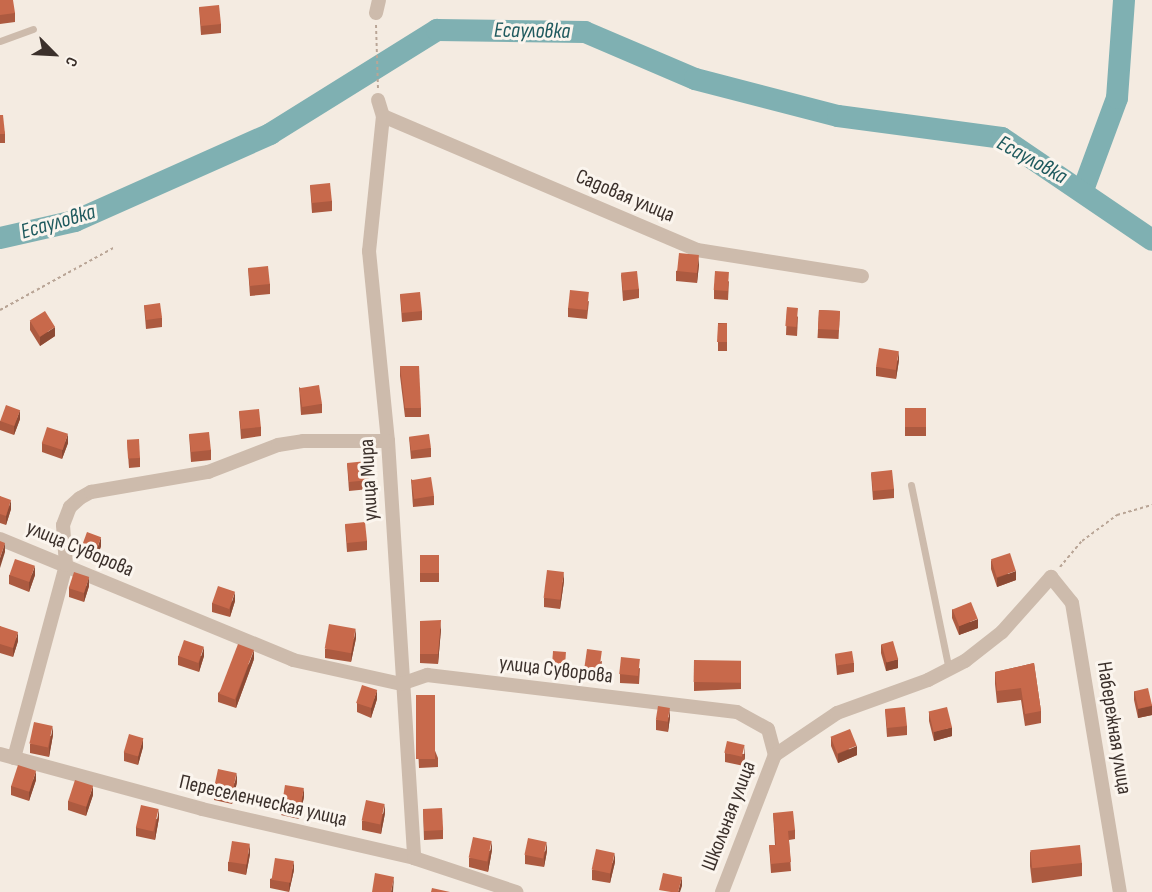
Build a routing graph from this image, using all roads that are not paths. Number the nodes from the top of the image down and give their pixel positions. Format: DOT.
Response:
graph roads {
  1 [pos="33,29"];
  2 [pos="0,41"];
  3 [pos="378,100"];
  4 [pos="383,116"];
  5 [pos="862,276"];
  6 [pos="388,441"];
  7 [pos="910,485"];
  8 [pos="0,539"];
  9 [pos="66,565"];
  10 [pos="949,670"];
  11 [pos="401,684"];
  12 [pos="0,754"];
  13 [pos="775,755"];
  14 [pos="14,758"];
  15 [pos="414,858"];
  16 [pos="516,892"];
  17 [pos="722,892"];
  18 [pos="1120,892"];
  1 -- 2 [label="lane"];
  3 -- 4 [label="street, улица Мира"];
  4 -- 5 [label="street, Садовая улица"];
  4 -- 6 [label="street, улица Мира"];
  6 -- 9 [label="street"];
  6 -- 11 [label="street, улица Мира"];
  7 -- 10 [label="lane"];
  8 -- 9 [label="street, улица Суворова"];
  9 -- 11 [label="street, улица Суворова"];
  9 -- 14 [label="street"];
  10 -- 13 [label="street"];
  10 -- 18 [label="street, Набережная улица"];
  11 -- 13 [label="street, улица Суворова"];
  11 -- 15 [label="street, улица Мира"];
  12 -- 14 [label="street, Переселенческая улица"];
  13 -- 17 [label="street, Школьная улица"];
  14 -- 15 [label="street, Переселенческая улица"];
  15 -- 16 [label="street, Переселенческая улица"];
}
